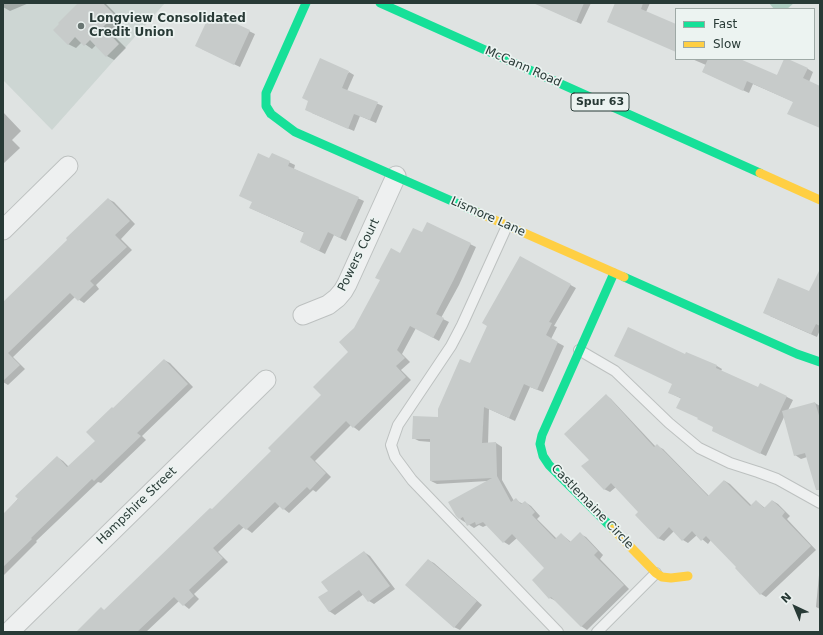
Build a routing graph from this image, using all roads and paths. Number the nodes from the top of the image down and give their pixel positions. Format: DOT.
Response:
graph roads {
  1 [pos="306,3"];
  2 [pos="380,3"];
  3 [pos="68,166"];
  4 [pos="396,176"];
  5 [pos="820,200"];
  6 [pos="507,226"];
  7 [pos="3,230"];
  8 [pos="614,273"];
  9 [pos="303,315"];
  10 [pos="579,350"];
  11 [pos="820,362"];
  12 [pos="266,380"];
  13 [pos="820,503"];
  14 [pos="656,573"];
  15 [pos="688,576"];
  16 [pos="9,632"];
  17 [pos="558,632"];
  18 [pos="597,632"];
  1 -- 4 [label="street, Lismore Lane"];
  2 -- 5 [label="street, McCann Road / Spur 63"];
  3 -- 7 [label="street"];
  4 -- 6 [label="street, Lismore Lane"];
  4 -- 9 [label="street, Powers Court"];
  6 -- 8 [label="street, Lismore Lane"];
  6 -- 17 [label="lane"];
  8 -- 10 [label="street, Castlemaine Circle"];
  8 -- 11 [label="street, Lismore Lane"];
  10 -- 13 [label="lane"];
  10 -- 14 [label="street, Castlemaine Circle"];
  12 -- 16 [label="street, Hampshire Street"];
  14 -- 15 [label="street"];
  14 -- 18 [label="lane"];
}
